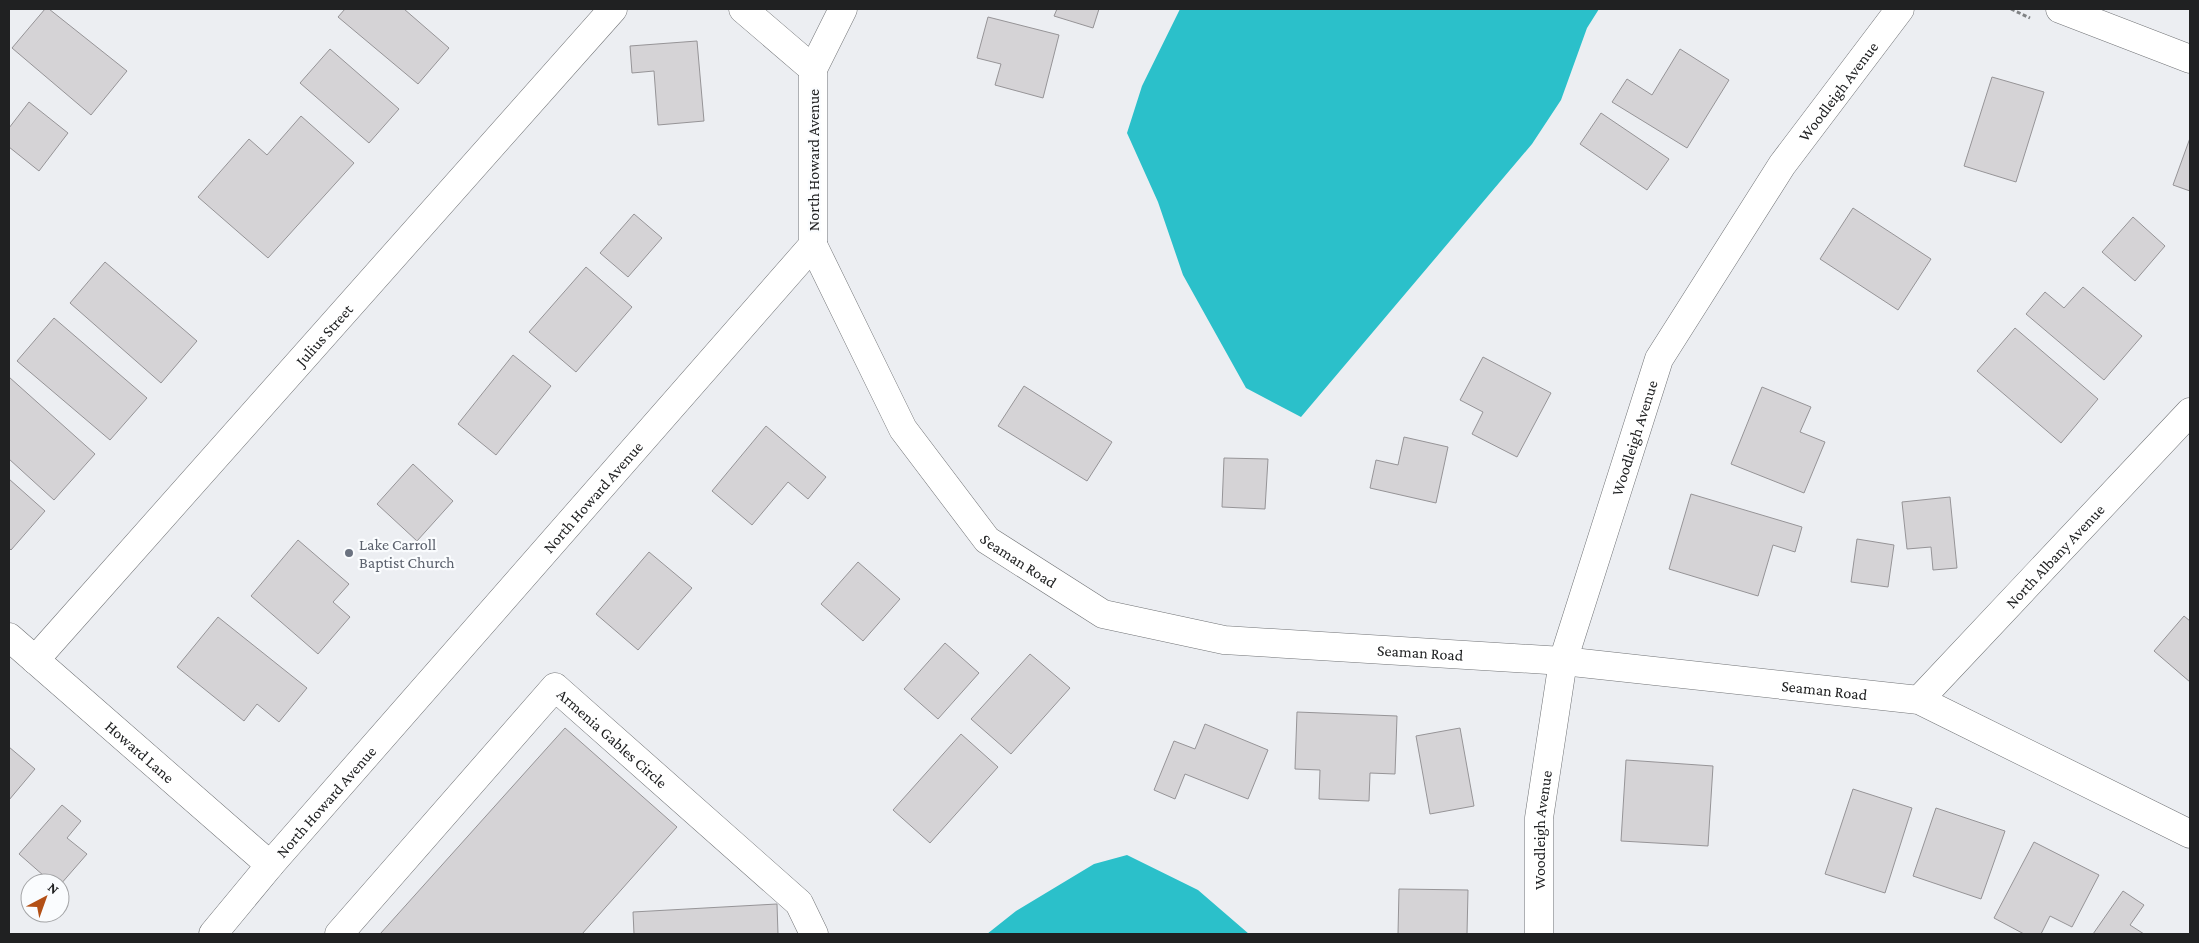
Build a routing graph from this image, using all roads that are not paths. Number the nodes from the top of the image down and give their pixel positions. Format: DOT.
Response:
graph roads {
  1 [pos="613,9"];
  2 [pos="743,9"];
  3 [pos="842,9"];
  4 [pos="1900,9"];
  5 [pos="2060,9"];
  6 [pos="2190,59"];
  7 [pos="813,69"];
  8 [pos="813,245"];
  9 [pos="2190,412"];
  10 [pos="9,637"];
  11 [pos="35,660"];
  12 [pos="1563,661"];
  13 [pos="1919,700"];
  14 [pos="2190,834"];
  15 [pos="270,865"];
  16 [pos="213,934"];
  17 [pos="339,934"];
  18 [pos="814,934"];
  19 [pos="1539,934"];
  1 -- 11 [label="street, Julius Street"];
  2 -- 7 [label="street"];
  3 -- 7 [label="street, North Howard Avenue"];
  4 -- 12 [label="street, Woodleigh Avenue"];
  5 -- 6 [label="street"];
  7 -- 8 [label="street, North Howard Avenue"];
  8 -- 12 [label="street, Seaman Road"];
  8 -- 15 [label="street, North Howard Avenue"];
  9 -- 13 [label="street, North Albany Avenue"];
  10 -- 11 [label="street, Howard Lane"];
  11 -- 15 [label="street, Howard Lane"];
  12 -- 13 [label="street, Seaman Road"];
  12 -- 19 [label="street, Woodleigh Avenue"];
  13 -- 14 [label="street, Seaman Road"];
  15 -- 16 [label="street, North Howard Avenue"];
  17 -- 18 [label="street, Armenia Gables Circle"];
}
